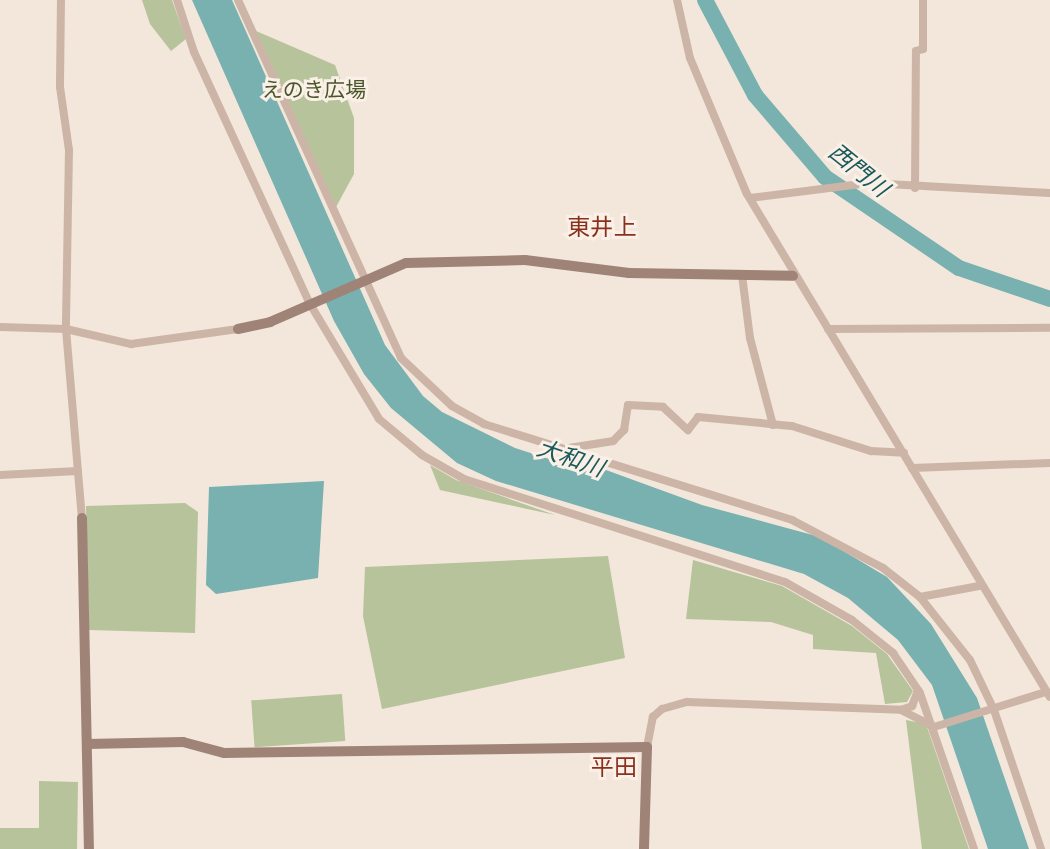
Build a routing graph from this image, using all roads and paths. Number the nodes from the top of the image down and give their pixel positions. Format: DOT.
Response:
graph roads {
  1 [pos="61,0"];
  2 [pos="177,0"];
  3 [pos="238,0"];
  4 [pos="677,0"];
  5 [pos="923,0"];
  6 [pos="915,188"];
  7 [pos="1050,193"];
  8 [pos="750,198"];
  9 [pos="742,275"];
  10 [pos="793,276"];
  11 [pos="365,279"];
  12 [pos="312,303"];
  13 [pos="0,327"];
  14 [pos="1050,328"];
  15 [pos="66,329"];
  16 [pos="239,329"];
  17 [pos="828,330"];
  18 [pos="774,425"];
  19 [pos="562,449"];
  20 [pos="904,453"];
  21 [pos="1050,463"];
  22 [pos="912,468"];
  23 [pos="78,471"];
  24 [pos="0,475"];
  25 [pos="82,518"];
  26 [pos="979,586"];
  27 [pos="920,597"];
  28 [pos="918,690"];
  29 [pos="1048,694"];
  30 [pos="901,710"];
  31 [pos="992,711"];
  32 [pos="936,726"];
  33 [pos="87,744"];
  34 [pos="647,747"];
  35 [pos="89,849"];
  36 [pos="645,849"];
  37 [pos="974,849"];
  38 [pos="1041,849"];
  1 -- 15 [label="street"];
  2 -- 12 [label="street"];
  3 -- 11 [label="street"];
  4 -- 8 [label="street"];
  5 -- 6 [label="street"];
  6 -- 7 [label="street"];
  6 -- 8 [label="street"];
  8 -- 10 [label="street"];
  9 -- 10 [label="street"];
  9 -- 11 [label="street"];
  9 -- 18 [label="street"];
  10 -- 17 [label="street"];
  11 -- 12 [label="street"];
  11 -- 19 [label="street"];
  12 -- 16 [label="street"];
  12 -- 28 [label="street"];
  13 -- 15 [label="street"];
  14 -- 17 [label="street"];
  15 -- 16 [label="street"];
  15 -- 23 [label="street"];
  17 -- 20 [label="street"];
  18 -- 19 [label="street"];
  18 -- 20 [label="street"];
  19 -- 27 [label="street"];
  20 -- 22 [label="street"];
  21 -- 22 [label="street"];
  22 -- 26 [label="street"];
  23 -- 24 [label="street"];
  23 -- 25 [label="street"];
  25 -- 33 [label="street"];
  26 -- 27 [label="street"];
  26 -- 29 [label="street"];
  27 -- 31 [label="street"];
  28 -- 30 [label="street"];
  28 -- 32 [label="street"];
  29 -- 31 [label="street"];
  30 -- 32 [label="street"];
  30 -- 34 [label="street"];
  31 -- 32 [label="street"];
  31 -- 38 [label="street"];
  32 -- 37 [label="street"];
  33 -- 34 [label="street"];
  33 -- 35 [label="street"];
  34 -- 36 [label="street"];
}
